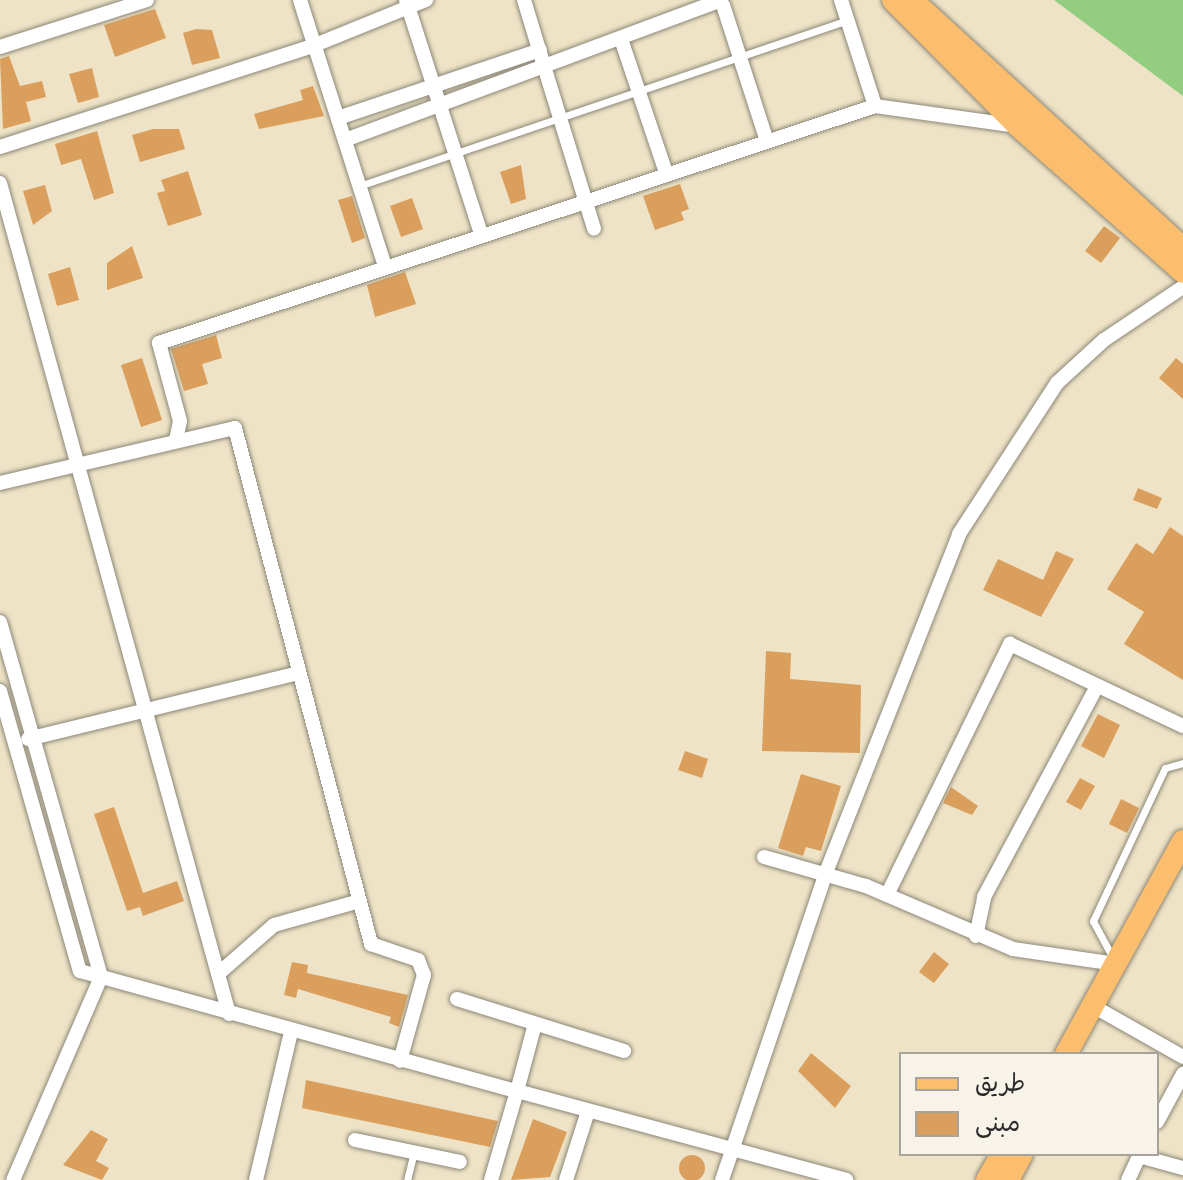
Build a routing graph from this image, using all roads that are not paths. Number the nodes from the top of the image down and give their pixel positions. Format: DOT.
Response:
graph roads {
  1 [pos="147,0"];
  2 [pos="300,0"];
  3 [pos="426,0"];
  4 [pos="524,0"];
  5 [pos="841,0"];
  6 [pos="893,0"];
  7 [pos="912,0"];
  8 [pos="722,2"];
  9 [pos="407,3"];
  10 [pos="848,20"];
  11 [pos="621,39"];
  12 [pos="315,45"];
  13 [pos="0,47"];
  14 [pos="540,50"];
  15 [pos="740,57"];
  16 [pos="544,66"];
  17 [pos="434,86"];
  18 [pos="639,92"];
  19 [pos="440,105"];
  20 [pos="875,106"];
  21 [pos="338,118"];
  22 [pos="560,119"];
  23 [pos="1018,126"];
  24 [pos="345,140"];
  25 [pos="767,141"];
  26 [pos="0,147"];
  27 [pos="455,154"];
  28 [pos="666,173"];
  29 [pos="0,183"];
  30 [pos="359,186"];
  31 [pos="585,200"];
  32 [pos="594,229"];
  33 [pos="481,233"];
  34 [pos="1183,248"];
  35 [pos="384,264"];
  36 [pos="1183,272"];
  37 [pos="1183,287"];
  38 [pos="176,440"];
  39 [pos="75,468"];
  40 [pos="0,483"];
  41 [pos="0,622"];
  42 [pos="299,673"];
  43 [pos="1096,688"];
  44 [pos="0,691"];
  45 [pos="143,707"];
  46 [pos="1183,726"];
  47 [pos="34,738"];
  48 [pos="15,742"];
  49 [pos="1183,763"];
  50 [pos="1183,841"];
  51 [pos="764,857"];
  52 [pos="825,875"];
  53 [pos="887,895"];
  54 [pos="360,901"];
  55 [pos="976,936"];
  56 [pos="1116,964"];
  57 [pos="218,974"];
  58 [pos="101,977"];
  59 [pos="457,999"];
  60 [pos="1093,1006"];
  61 [pos="229,1014"];
  62 [pos="535,1024"];
  63 [pos="291,1032"];
  64 [pos="624,1051"];
  65 [pos="1067,1052"];
  66 [pos="1183,1057"];
  67 [pos="400,1061"];
  68 [pos="1183,1074"];
  69 [pos="517,1091"];
  70 [pos="587,1114"];
  71 [pos="1159,1118"];
  72 [pos="355,1140"];
  73 [pos="414,1152"];
  74 [pos="732,1153"];
  75 [pos="1001,1156"];
  76 [pos="1021,1156"];
  77 [pos="1139,1156"];
  78 [pos="1142,1156"];
  79 [pos="460,1162"];
  80 [pos="1183,1168"];
  81 [pos="13,1180"];
  82 [pos="256,1180"];
  83 [pos="407,1180"];
  84 [pos="491,1180"];
  85 [pos="566,1180"];
  86 [pos="722,1180"];
  87 [pos="846,1180"];
  88 [pos="987,1180"];
  89 [pos="1008,1180"];
  90 [pos="1128,1180"];
  1 -- 13 [label="street"];
  2 -- 12 [label="street"];
  3 -- 9 [label="street"];
  4 -- 14 [label="street"];
  5 -- 10 [label="street"];
  6 -- 23 [label="main road"];
  7 -- 34 [label="main road"];
  8 -- 11 [label="street"];
  8 -- 15 [label="street"];
  9 -- 12 [label="street"];
  9 -- 17 [label="street"];
  10 -- 15 [label="lane"];
  10 -- 20 [label="street"];
  11 -- 16 [label="street"];
  11 -- 18 [label="street"];
  12 -- 21 [label="street"];
  12 -- 26 [label="street"];
  14 -- 16 [label="street"];
  14 -- 17 [label="street"];
  15 -- 18 [label="lane"];
  15 -- 25 [label="street"];
  16 -- 19 [label="street"];
  16 -- 22 [label="street"];
  17 -- 19 [label="street"];
  17 -- 21 [label="street"];
  18 -- 22 [label="lane"];
  18 -- 28 [label="street"];
  19 -- 24 [label="street"];
  19 -- 27 [label="street"];
  20 -- 23 [label="street"];
  20 -- 25 [label="street"];
  21 -- 24 [label="street"];
  22 -- 27 [label="lane"];
  22 -- 31 [label="street"];
  23 -- 36 [label="main road"];
  24 -- 30 [label="street"];
  25 -- 28 [label="street"];
  27 -- 30 [label="lane"];
  27 -- 33 [label="street"];
  28 -- 31 [label="street"];
  29 -- 39 [label="street"];
  30 -- 35 [label="street"];
  31 -- 32 [label="street"];
  31 -- 33 [label="street"];
  33 -- 35 [label="street"];
  35 -- 38 [label="street"];
  37 -- 52 [label="street"];
  38 -- 39 [label="street"];
  38 -- 42 [label="street"];
  39 -- 40 [label="street"];
  39 -- 45 [label="street"];
  41 -- 47 [label="street"];
  42 -- 45 [label="street"];
  42 -- 54 [label="street"];
  43 -- 46 [label="street"];
  43 -- 53 [label="street"];
  43 -- 55 [label="street"];
  44 -- 48 [label="street"];
  45 -- 47 [label="street"];
  45 -- 57 [label="street"];
  47 -- 48 [label="street"];
  47 -- 58 [label="street"];
  48 -- 58 [label="street"];
  49 -- 56 [label="lane"];
  50 -- 56 [label="main road"];
  51 -- 52 [label="street"];
  52 -- 53 [label="street"];
  52 -- 74 [label="street"];
  53 -- 55 [label="street"];
  54 -- 57 [label="street"];
  54 -- 67 [label="street"];
  55 -- 56 [label="street"];
  56 -- 60 [label="main road"];
  57 -- 61 [label="street"];
  58 -- 61 [label="street"];
  58 -- 81 [label="street"];
  59 -- 62 [label="street"];
  60 -- 65 [label="main road"];
  60 -- 66 [label="street"];
  61 -- 63 [label="street"];
  62 -- 64 [label="street"];
  62 -- 69 [label="street"];
  63 -- 67 [label="street"];
  63 -- 82 [label="street"];
  67 -- 69 [label="street"];
  68 -- 71 [label="street"];
  69 -- 70 [label="street"];
  69 -- 84 [label="street"];
  70 -- 74 [label="street"];
  70 -- 85 [label="street"];
  72 -- 73 [label="street"];
  73 -- 79 [label="street"];
  73 -- 83 [label="lane"];
  74 -- 86 [label="street"];
  74 -- 87 [label="street"];
  75 -- 88 [label="main road"];
  76 -- 89 [label="main road"];
  77 -- 90 [label="street"];
  78 -- 80 [label="street"];
}
